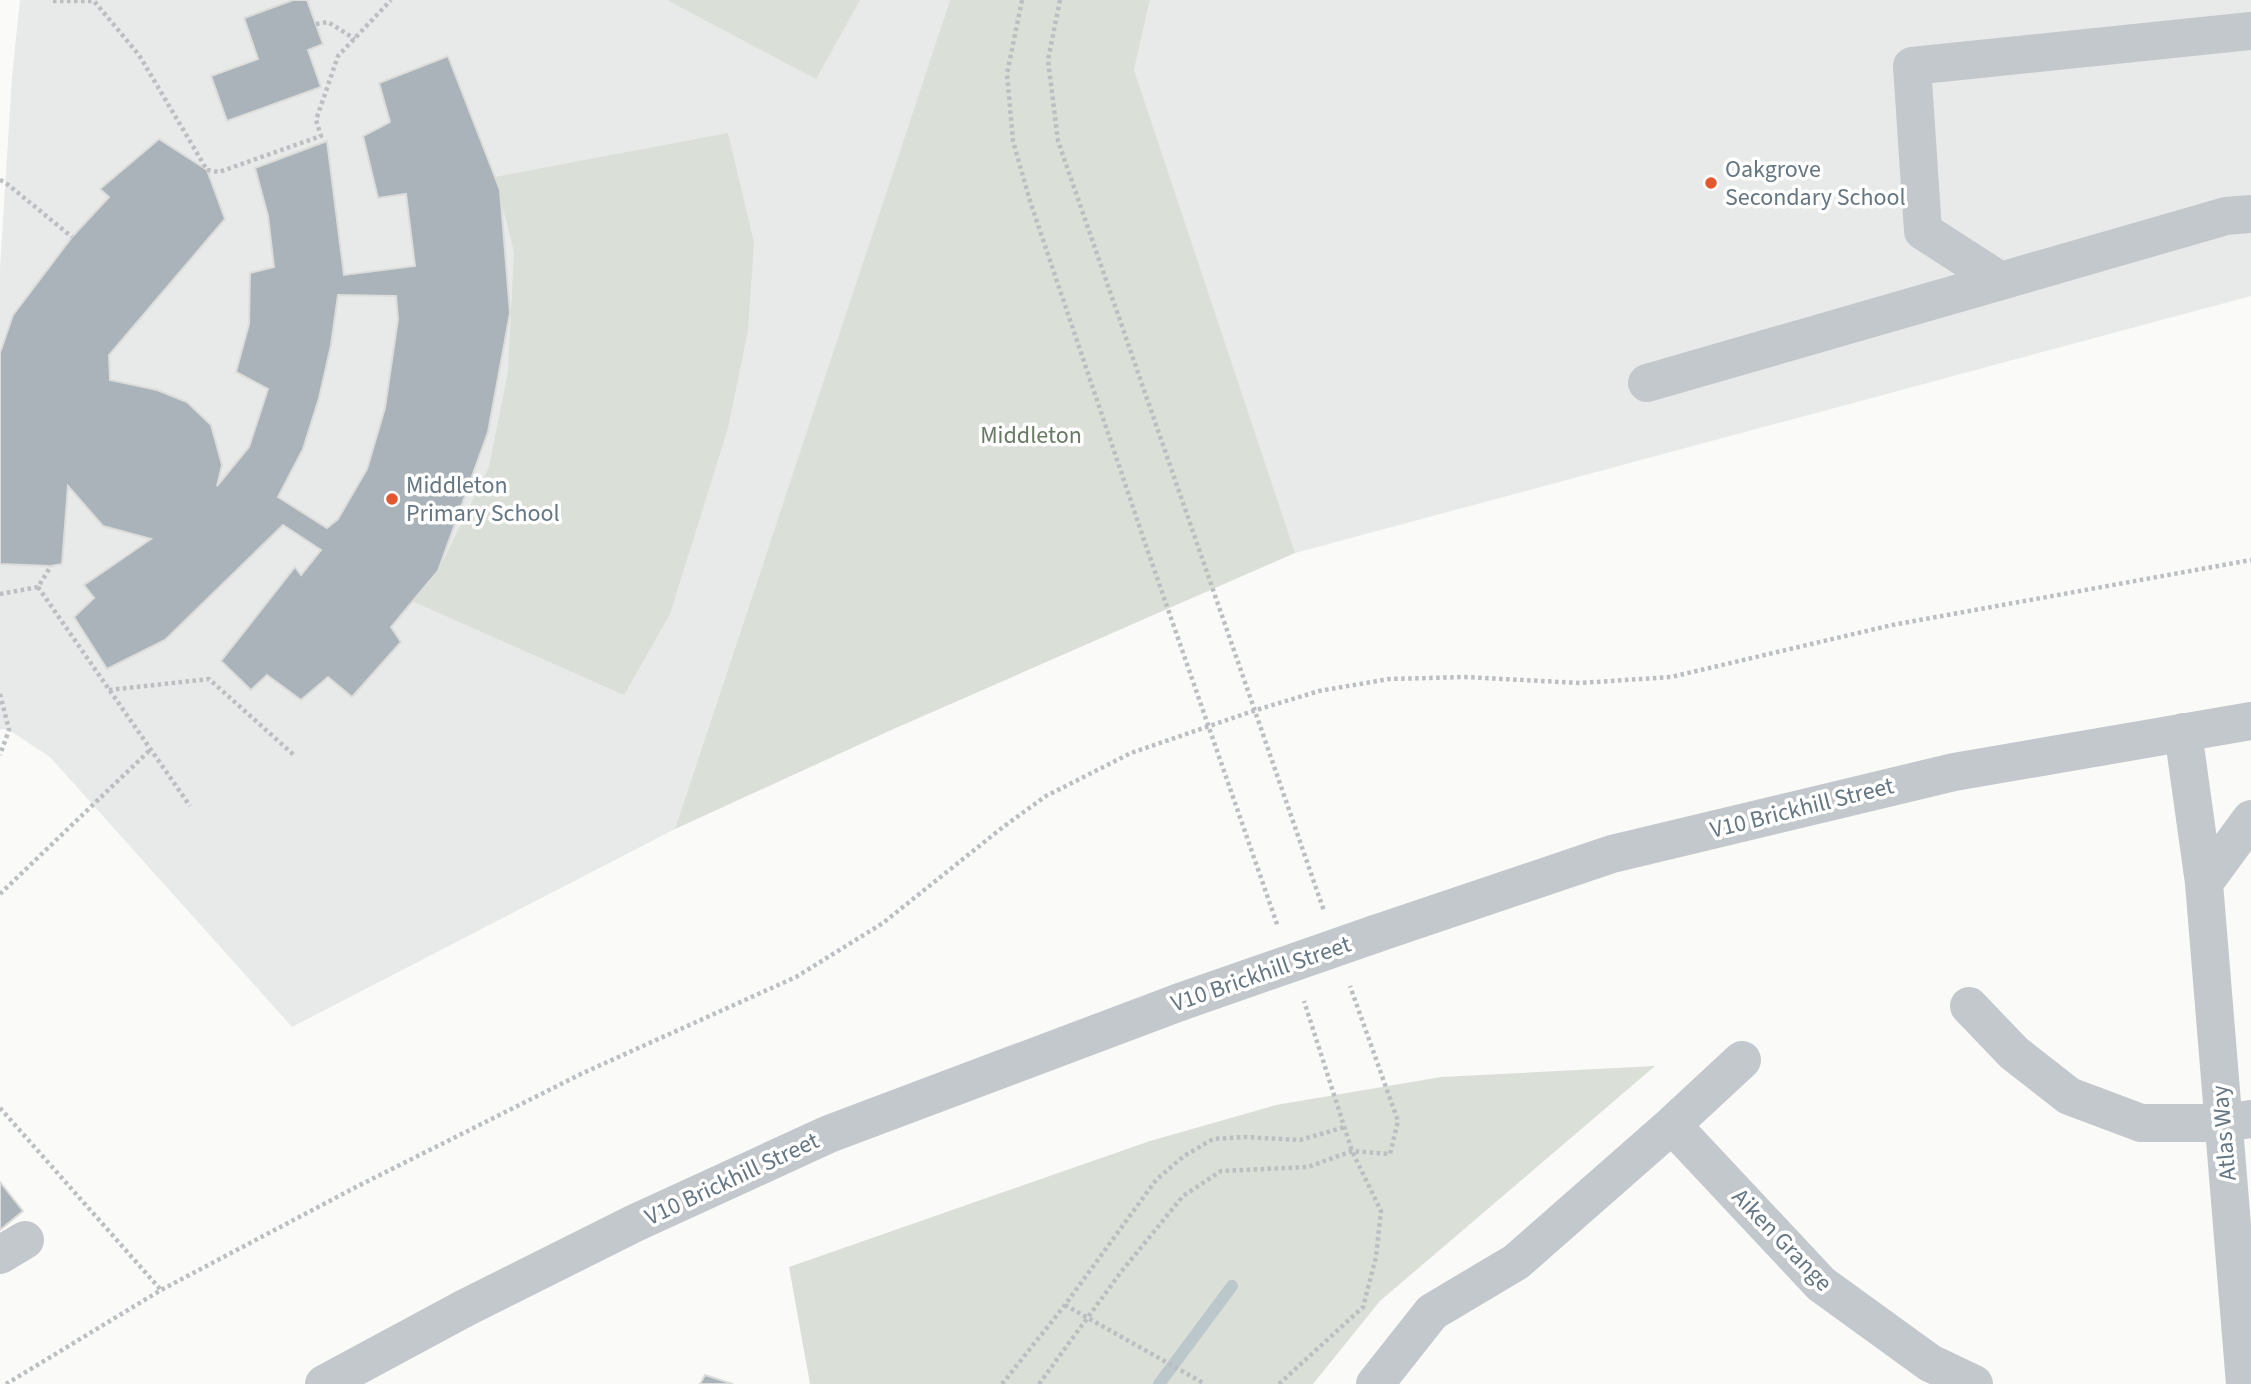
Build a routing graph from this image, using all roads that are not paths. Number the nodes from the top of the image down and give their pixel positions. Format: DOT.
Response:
graph roads {
  1 [pos="2251,31"];
  2 [pos="2251,214"];
  3 [pos="1999,280"];
  4 [pos="1647,383"];
  5 [pos="2247,719"];
  6 [pos="2183,732"];
  7 [pos="2251,819"];
  8 [pos="2204,883"];
  9 [pos="1969,1006"];
  10 [pos="1742,1060"];
  11 [pos="2237,1121"];
  12 [pos="1672,1125"];
  13 [pos="2244,1283"];
  14 [pos="1925,1374"];
  15 [pos="324,1384"];
  16 [pos="1375,1384"];
  17 [pos="1974,1384"];
  18 [pos="2245,1384"];
  1 -- 3 [label="street"];
  2 -- 3 [label="street"];
  3 -- 4 [label="street"];
  5 -- 6 [label="street, V10 Brickhill Street"];
  6 -- 8 [label="street, Atlas Way"];
  6 -- 15 [label="street, V10 Brickhill Street, bridge"];
  7 -- 8 [label="street"];
  8 -- 11 [label="street, Atlas Way"];
  9 -- 11 [label="street"];
  10 -- 12 [label="street"];
  11 -- 13 [label="street, Atlas Way"];
  12 -- 14 [label="street, Aiken Grange"];
  12 -- 16 [label="street"];
  13 -- 18 [label="street, Atlas Way"];
  14 -- 17 [label="street, Aiken Grange"];
}
